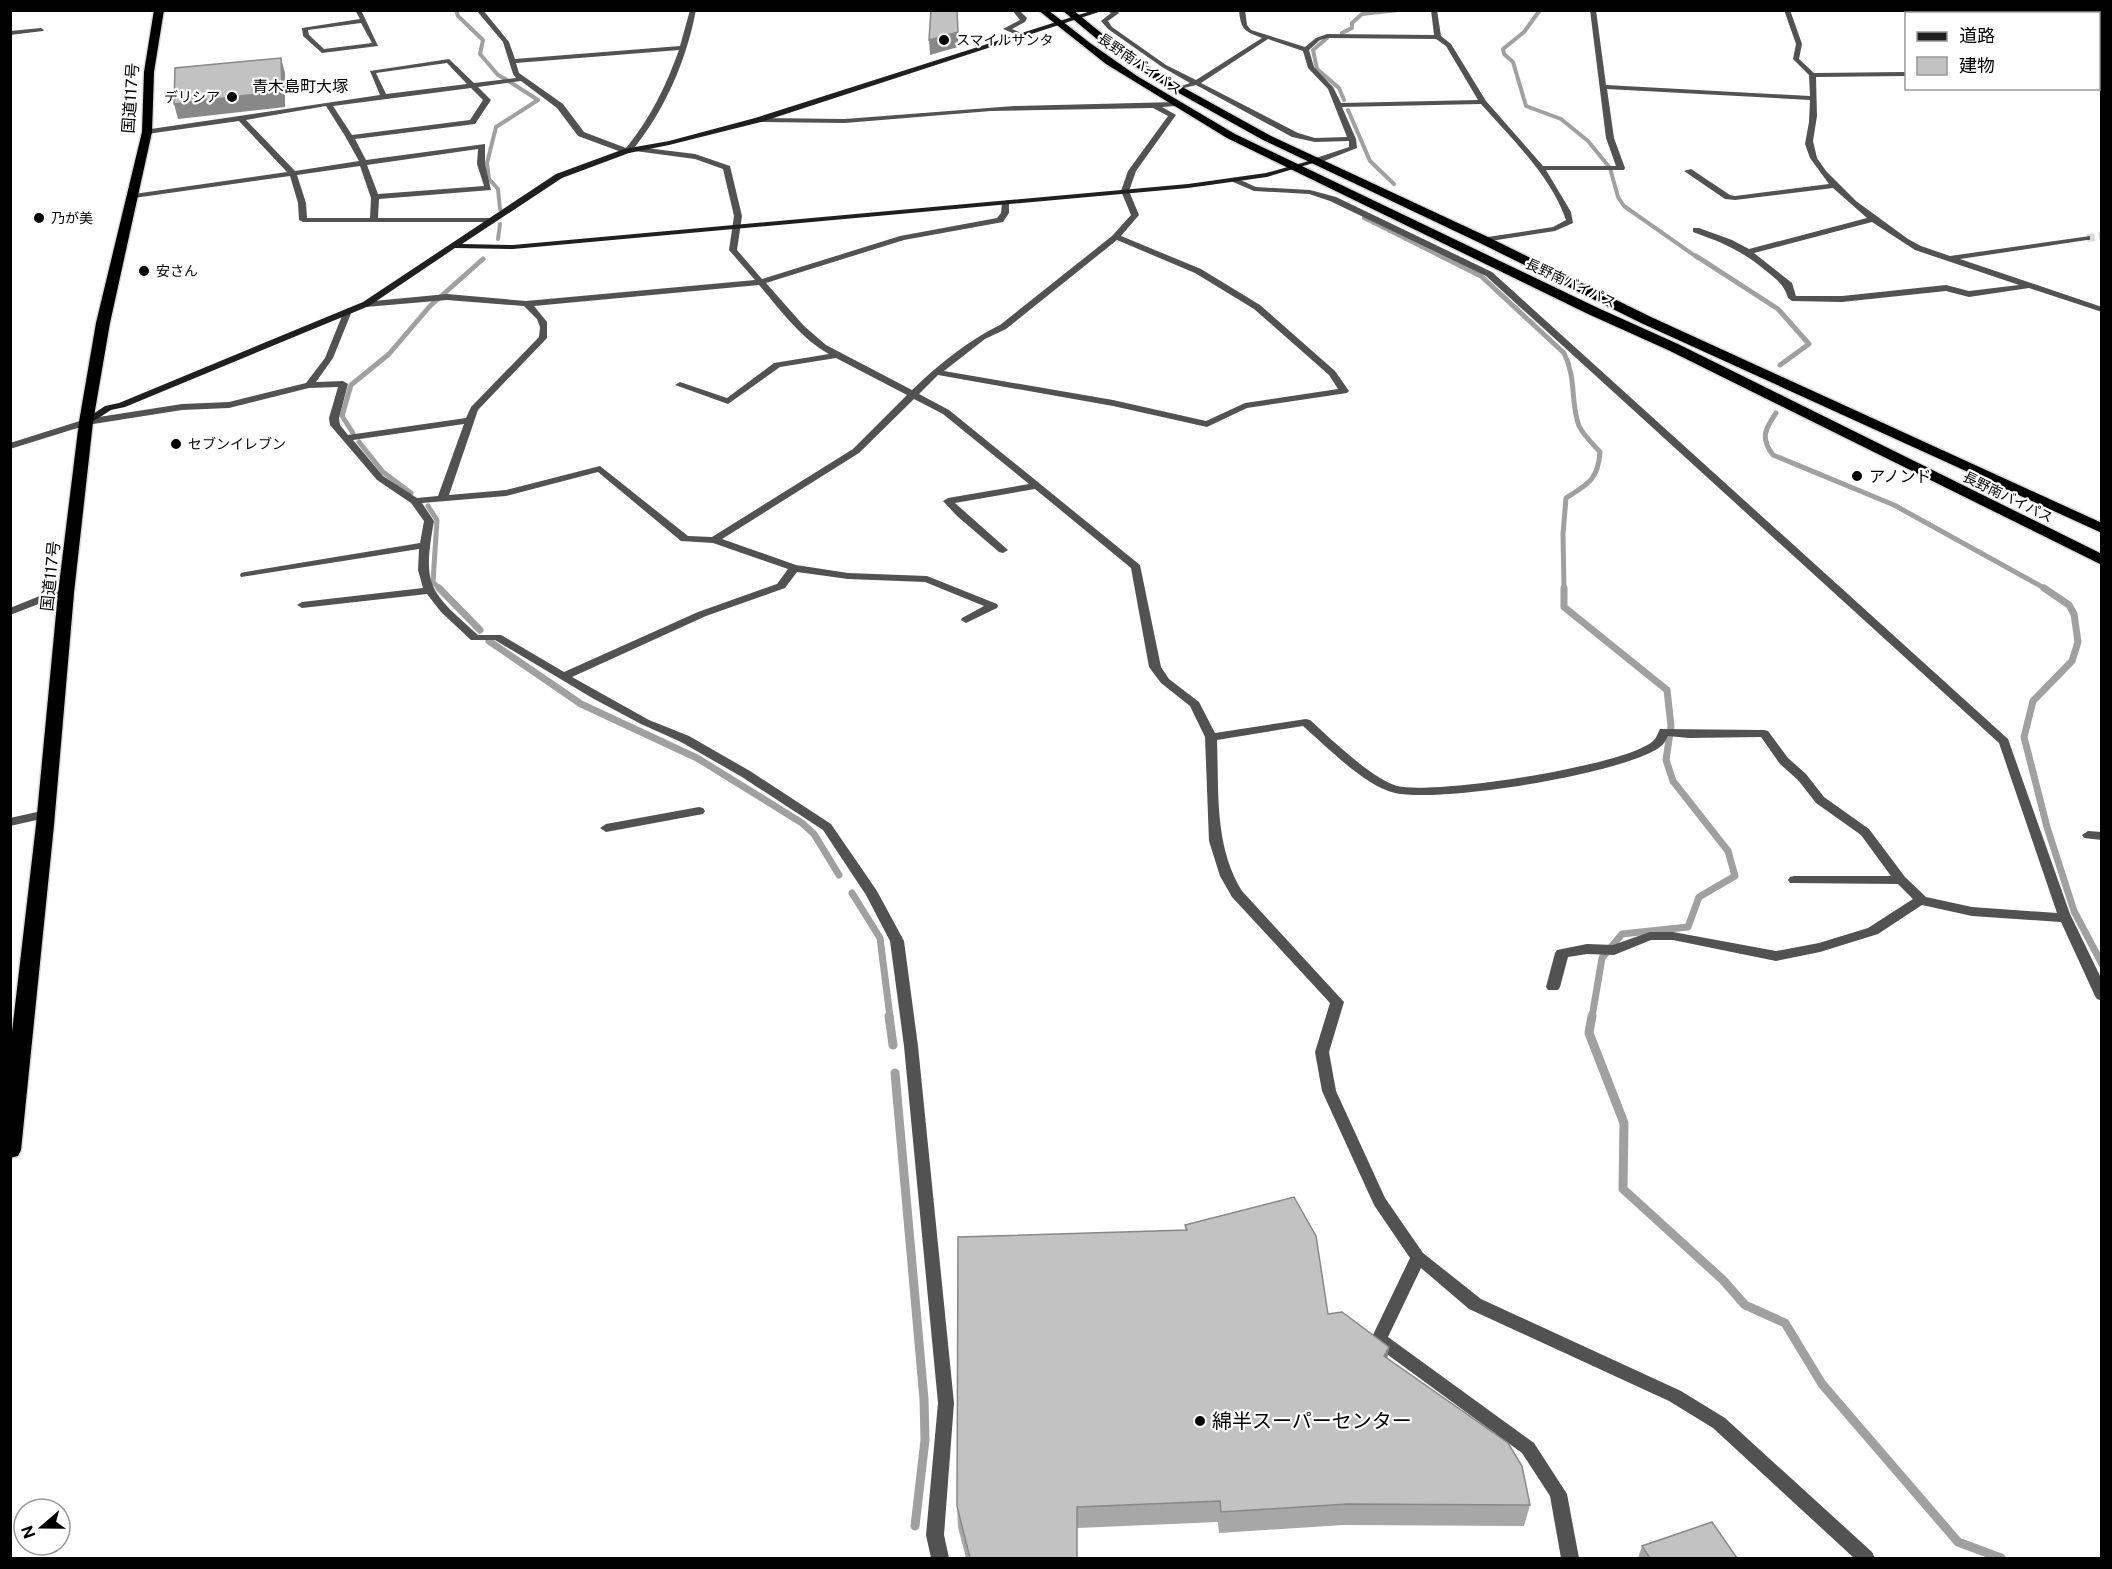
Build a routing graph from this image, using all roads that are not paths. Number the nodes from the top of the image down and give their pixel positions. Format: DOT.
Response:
graph roads {
  1 [pos="159,10"];
  2 [pos="358,10"];
  3 [pos="479,10"];
  4 [pos="693,10"];
  5 [pos="1016,10"];
  6 [pos="1042,10"];
  7 [pos="1102,10"];
  8 [pos="1108,10"];
  9 [pos="1242,10"];
  10 [pos="1434,10"];
  11 [pos="1593,10"];
  12 [pos="1787,10"];
  13 [pos="1071,14"];
  14 [pos="362,21"];
  15 [pos="1058,24"];
  16 [pos="41,30"];
  17 [pos="10,33"];
  18 [pos="1022,34"];
  19 [pos="1267,37"];
  20 [pos="1438,37"];
  21 [pos="684,48"];
  22 [pos="1306,50"];
  23 [pos="513,61"];
  24 [pos="1905,74"];
  25 [pos="1812,75"];
  26 [pos="522,79"];
  27 [pos="1198,84"];
  28 [pos="472,86"];
  29 [pos="1604,87"];
  30 [pos="1178,89"];
  31 [pos="384,97"];
  32 [pos="1814,98"];
  33 [pos="1483,102"];
  34 [pos="328,104"];
  35 [pos="1173,104"];
  36 [pos="1338,105"];
  37 [pos="1155,106"];
  38 [pos="241,119"];
  39 [pos="758,120"];
  40 [pos="147,132"];
  41 [pos="349,138"];
  42 [pos="1352,139"];
  43 [pos="638,149"];
  44 [pos="627,151"];
  45 [pos="1316,161"];
  46 [pos="363,164"];
  47 [pos="1295,167"];
  48 [pos="1540,168"];
  49 [pos="1688,171"];
  50 [pos="293,173"];
  51 [pos="1236,180"];
  52 [pos="1834,186"];
  53 [pos="1125,191"];
  54 [pos="134,196"];
  55 [pos="375,197"];
  56 [pos="1006,202"];
  57 [pos="374,219"];
  58 [pos="1874,219"];
  59 [pos="492,220"];
  60 [pos="735,228"];
  61 [pos="1696,230"];
  62 [pos="1115,238"];
  63 [pos="2087,238"];
  64 [pos="1484,240"];
  65 [pos="452,246"];
  66 [pos="1748,252"];
  67 [pos="1949,259"];
  68 [pos="760,282"];
  69 [pos="2032,286"];
  70 [pos="366,304"];
  71 [pos="526,304"];
  72 [pos="2102,310"];
  73 [pos="348,311"];
  74 [pos="836,355"];
  75 [pos="936,372"];
  76 [pos="309,385"];
  77 [pos="680,385"];
  78 [pos="912,394"];
  79 [pos="470,420"];
  80 [pos="86,422"];
  81 [pos="347,438"];
  82 [pos="10,446"];
  83 [pos="1036,486"];
  84 [pos="442,500"];
  85 [pos="415,501"];
  86 [pos="2102,529"];
  87 [pos="714,540"];
  88 [pos="425,545"];
  89 [pos="1003,550"];
  90 [pos="2102,560"];
  91 [pos="794,568"];
  92 [pos="245,575"];
  93 [pos="429,591"];
  94 [pos="66,593"];
  95 [pos="303,605"];
  96 [pos="10,612"];
  97 [pos="966,620"];
  98 [pos="562,677"];
  99 [pos="1211,736"];
  100 [pos="699,811"];
  101 [pos="46,814"];
  102 [pos="10,822"];
  103 [pos="606,828"];
  104 [pos="1794,880"];
  105 [pos="1901,880"];
  106 [pos="1921,900"];
  107 [pos="2065,918"];
  108 [pos="1553,987"];
  109 [pos="2102,996"];
  110 [pos="10,1150"];
  111 [pos="1419,1257"];
  112 [pos="940,1558"];
  113 [pos="1570,1558"];
  114 [pos="1866,1558"];
  1 -- 40 [label="highway, 国道117号"];
  2 -- 14 [label="street"];
  3 -- 23 [label="street"];
  4 -- 21 [label="street"];
  5 -- 18 [label="street"];
  6 -- 15 [label="highway, 長野南バイパス"];
  7 -- 13 [label="street"];
  8 -- 27 [label="street"];
  9 -- 19 [label="street"];
  10 -- 20 [label="street"];
  11 -- 29 [label="street"];
  12 -- 25 [label="street"];
  13 -- 15 [label="street"];
  13 -- 30 [label="highway, 長野南バイパス"];
  14 -- 14 [label="street"];
  15 -- 18 [label="street"];
  15 -- 35 [label="highway, 長野南バイパス"];
  16 -- 17 [label="street"];
  18 -- 39 [label="street"];
  19 -- 22 [label="street"];
  19 -- 27 [label="street"];
  20 -- 22 [label="street"];
  20 -- 33 [label="street"];
  21 -- 23 [label="street"];
  21 -- 44 [label="street"];
  22 -- 36 [label="street"];
  23 -- 26 [label="street"];
  24 -- 25 [label="street"];
  25 -- 32 [label="street"];
  26 -- 28 [label="street"];
  26 -- 44 [label="street"];
  27 -- 30 [label="street"];
  27 -- 42 [label="street"];
  28 -- 31 [label="street"];
  28 -- 31 [label="street"];
  28 -- 41 [label="street"];
  29 -- 32 [label="street"];
  29 -- 48 [label="street"];
  30 -- 45 [label="highway, 長野南バイパス"];
  31 -- 34 [label="street"];
  32 -- 52 [label="street"];
  33 -- 36 [label="street"];
  33 -- 48 [label="street"];
  34 -- 38 [label="street"];
  34 -- 41 [label="street"];
  35 -- 37 [label="street"];
  35 -- 47 [label="highway, 長野南バイパス"];
  36 -- 42 [label="street"];
  37 -- 39 [label="street"];
  37 -- 53 [label="street"];
  38 -- 40 [label="street"];
  38 -- 50 [label="street"];
  39 -- 43 [label="street"];
  40 -- 54 [label="highway, 国道117号"];
  41 -- 46 [label="street"];
  42 -- 45 [label="street"];
  43 -- 44 [label="street"];
  43 -- 60 [label="street"];
  44 -- 59 [label="street"];
  45 -- 47 [label="street"];
  45 -- 64 [label="highway, 長野南バイパス"];
  46 -- 50 [label="street"];
  46 -- 55 [label="street"];
  46 -- 55 [label="street"];
  47 -- 51 [label="street"];
  47 -- 90 [label="highway, 長野南バイパス"];
  48 -- 64 [label="street"];
  49 -- 52 [label="street"];
  50 -- 54 [label="street"];
  50 -- 57 [label="street"];
  51 -- 53 [label="street"];
  51 -- 107 [label="street"];
  52 -- 58 [label="street"];
  53 -- 56 [label="street"];
  53 -- 62 [label="street"];
  54 -- 80 [label="highway, 国道117号"];
  55 -- 57 [label="street"];
  56 -- 60 [label="street"];
  56 -- 68 [label="street"];
  57 -- 59 [label="street"];
  58 -- 66 [label="street"];
  58 -- 67 [label="street"];
  59 -- 65 [label="street"];
  60 -- 65 [label="street"];
  60 -- 68 [label="street"];
  61 -- 66 [label="street"];
  62 -- 75 [label="street"];
  62 -- 75 [label="street"];
  63 -- 67 [label="street"];
  64 -- 86 [label="highway, 長野南バイパス"];
  65 -- 70 [label="street"];
  66 -- 69 [label="street"];
  67 -- 69 [label="street"];
  68 -- 71 [label="street"];
  68 -- 74 [label="street"];
  69 -- 72 [label="street"];
  70 -- 71 [label="street"];
  70 -- 73 [label="street"];
  71 -- 79 [label="street"];
  73 -- 76 [label="street"];
  73 -- 80 [label="street"];
  74 -- 77 [label="street"];
  74 -- 78 [label="street"];
  75 -- 78 [label="street"];
  76 -- 80 [label="street"];
  76 -- 81 [label="street"];
  78 -- 83 [label="street"];
  78 -- 87 [label="street"];
  79 -- 81 [label="street"];
  79 -- 84 [label="street"];
  80 -- 82 [label="street"];
  80 -- 94 [label="highway, 国道117号"];
  81 -- 85 [label="street"];
  83 -- 89 [label="street"];
  83 -- 99 [label="street"];
  84 -- 85 [label="street"];
  84 -- 87 [label="street"];
  85 -- 88 [label="street"];
  87 -- 91 [label="street"];
  88 -- 92 [label="street"];
  88 -- 93 [label="street"];
  91 -- 97 [label="street"];
  91 -- 98 [label="street"];
  93 -- 95 [label="street"];
  93 -- 98 [label="street"];
  94 -- 96 [label="street"];
  94 -- 101 [label="highway, 国道117号"];
  98 -- 112 [label="street"];
  99 -- 105 [label="street"];
  99 -- 111 [label="street"];
  100 -- 103 [label="street"];
  101 -- 102 [label="street"];
  101 -- 110 [label="highway, 国道117号"];
  104 -- 105 [label="street"];
  105 -- 106 [label="street"];
  106 -- 107 [label="street"];
  106 -- 108 [label="street"];
  107 -- 109 [label="street"];
  111 -- 113 [label="street"];
  111 -- 114 [label="street"];
}
